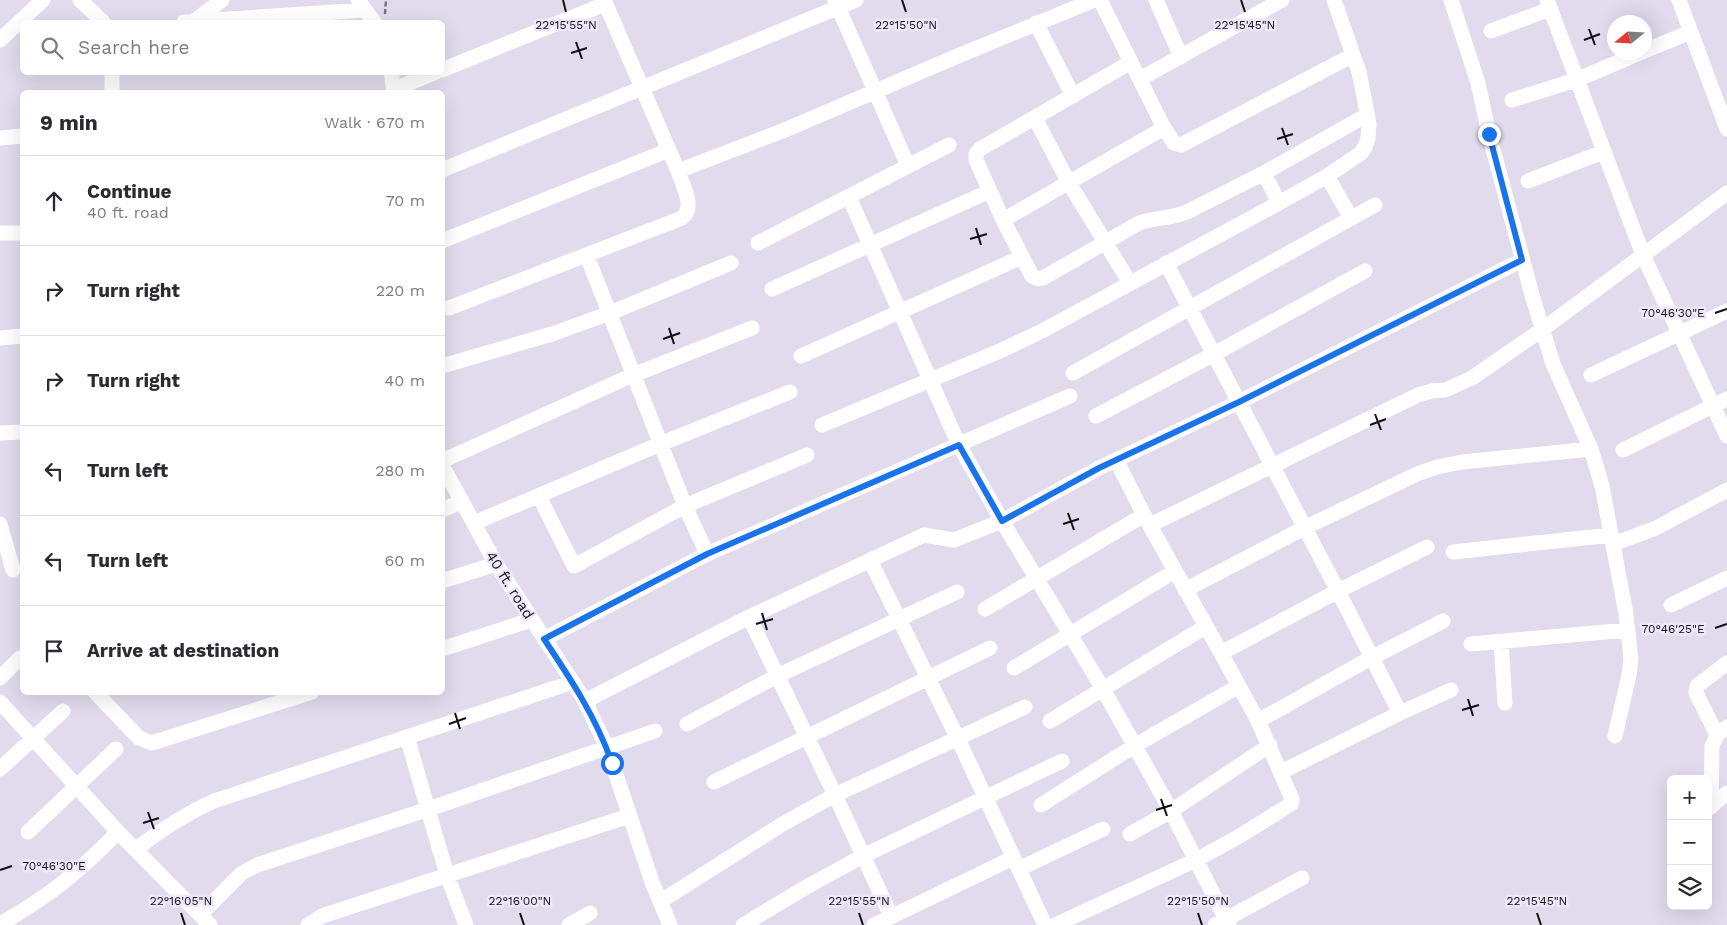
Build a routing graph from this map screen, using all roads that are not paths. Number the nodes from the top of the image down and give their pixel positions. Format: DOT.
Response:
graph roads {
  1 [pos="44,0"];
  2 [pos="80,0"];
  3 [pos="856,0"];
  4 [pos="1094,0"];
  5 [pos="1100,0"];
  6 [pos="1156,0"];
  7 [pos="1282,0"];
  8 [pos="1334,0"];
  9 [pos="1451,0"];
  10 [pos="1679,0"];
  11 [pos="218,1"];
  12 [pos="604,2"];
  13 [pos="836,4"];
  14 [pos="361,5"];
  15 [pos="1549,5"];
  16 [pos="22,20"];
  17 [pos="101,20"];
  18 [pos="195,20"];
  19 [pos="213,20"];
  20 [pos="372,20"];
  21 [pos="20,22"];
  22 [pos="1036,23"];
  23 [pos="1491,31"];
  24 [pos="1691,32"];
  25 [pos="0,40"];
  26 [pos="1652,48"];
  27 [pos="1353,55"];
  28 [pos="1181,56"];
  29 [pos="1624,60"];
  30 [pos="1131,62"];
  31 [pos="445,69"];
  32 [pos="112,75"];
  33 [pos="391,75"];
  34 [pos="429,75"];
  35 [pos="1140,79"];
  36 [pos="1576,80"];
  37 [pos="640,87"];
  38 [pos="112,90"];
  39 [pos="394,90"];
  40 [pos="396,90"];
  41 [pos="875,92"];
  42 [pos="1073,96"];
  43 [pos="1512,100"];
  44 [pos="1367,115"];
  45 [pos="1035,118"];
  46 [pos="1164,128"];
  47 [pos="1727,129"];
  48 [pos="20,136"];
  49 [pos="0,138"];
  50 [pos="949,145"];
  51 [pos="669,150"];
  52 [pos="1603,152"];
  53 [pos="908,166"];
  54 [pos="445,169"];
  55 [pos="678,171"];
  56 [pos="1264,173"];
  57 [pos="1327,176"];
  58 [pos="1528,181"];
  59 [pos="1069,183"];
  60 [pos="990,191"];
  61 [pos="1727,193"];
  62 [pos="849,197"];
  63 [pos="1279,203"];
  64 [pos="1375,205"];
  65 [pos="1351,218"];
  66 [pos="1003,220"];
  67 [pos="0,233"];
  68 [pos="20,233"];
  69 [pos="445,240"];
  70 [pos="1105,242"];
  71 [pos="758,243"];
  72 [pos="871,246"];
  73 [pos="1642,255"];
  74 [pos="587,256"];
  75 [pos="1022,257"];
  76 [pos="1522,260"];
  77 [pos="731,263"];
  78 [pos="1166,263"];
  79 [pos="1365,271"];
  80 [pos="1130,283"];
  81 [pos="772,290"];
  82 [pos="449,308"];
  83 [pos="1189,309"];
  84 [pos="1727,311"];
  85 [pos="900,312"];
  86 [pos="610,313"];
  87 [pos="752,328"];
  88 [pos="1543,329"];
  89 [pos="1679,334"];
  90 [pos="20,336"];
  91 [pos="0,338"];
  92 [pos="1214,354"];
  93 [pos="801,356"];
  94 [pos="445,365"];
  95 [pos="1073,373"];
  96 [pos="633,375"];
  97 [pos="1591,375"];
  98 [pos="930,380"];
  99 [pos="790,392"];
  100 [pos="1070,396"];
  101 [pos="1727,399"];
  102 [pos="1239,402"];
  103 [pos="1712,406"];
  104 [pos="1096,416"];
  105 [pos="822,425"];
  106 [pos="20,432"];
  107 [pos="0,433"];
  108 [pos="1727,436"];
  109 [pos="660,444"];
  110 [pos="959,445"];
  111 [pos="1591,449"];
  112 [pos="1624,450"];
  113 [pos="807,455"];
  114 [pos="1116,460"];
  115 [pos="445,462"];
  116 [pos="1271,466"];
  117 [pos="445,469"];
  118 [pos="1727,490"];
  119 [pos="539,496"];
  120 [pos="461,502"];
  121 [pos="684,506"];
  122 [pos="445,509"];
  123 [pos="1147,520"];
  124 [pos="1002,521"];
  125 [pos="0,524"];
  126 [pos="474,524"];
  127 [pos="1304,528"];
  128 [pos="1612,540"];
  129 [pos="1427,547"];
  130 [pos="1454,552"];
  131 [pos="707,554"];
  132 [pos="870,560"];
  133 [pos="496,564"];
  134 [pos="12,571"];
  135 [pos="1174,571"];
  136 [pos="1036,578"];
  137 [pos="1727,578"];
  138 [pos="445,580"];
  139 [pos="1185,590"];
  140 [pos="1338,590"];
  141 [pos="956,592"];
  142 [pos="1671,605"];
  143 [pos="984,609"];
  144 [pos="749,617"];
  145 [pos="531,620"];
  146 [pos="900,620"];
  147 [pos="1443,621"];
  148 [pos="1205,627"];
  149 [pos="1628,630"];
  150 [pos="1070,633"];
  151 [pos="544,639"];
  152 [pos="1501,642"];
  153 [pos="1471,644"];
  154 [pos="445,648"];
  155 [pos="990,648"];
  156 [pos="1221,653"];
  157 [pos="20,658"];
  158 [pos="1371,658"];
  159 [pos="1727,663"];
  160 [pos="1014,668"];
  161 [pos="777,676"];
  162 [pos="0,678"];
  163 [pos="929,678"];
  164 [pos="573,682"];
  165 [pos="1239,686"];
  166 [pos="1103,690"];
  167 [pos="1451,690"];
  168 [pos="98,695"];
  169 [pos="303,695"];
  170 [pos="585,701"];
  171 [pos="0,702"];
  172 [pos="1505,703"];
  173 [pos="1025,707"];
  174 [pos="63,711"];
  175 [pos="1400,713"];
  176 [pos="1050,721"];
  177 [pos="1258,721"];
  178 [pos="688,724"];
  179 [pos="655,730"];
  180 [pos="1722,731"];
  181 [pos="407,736"];
  182 [pos="1616,736"];
  183 [pos="807,737"];
  184 [pos="34,738"];
  185 [pos="958,739"];
  186 [pos="1134,746"];
  187 [pos="1270,746"];
  188 [pos="607,748"];
  189 [pos="116,749"];
  190 [pos="1062,761"];
  191 [pos="0,769"];
  192 [pos="1281,772"];
  193 [pos="1711,775"];
  194 [pos="714,782"];
  195 [pos="76,787"];
  196 [pos="1727,793"];
  197 [pos="835,795"];
  198 [pos="985,797"];
  199 [pos="1041,805"];
  200 [pos="1712,806"];
  201 [pos="429,809"];
  202 [pos="1171,811"];
  203 [pos="629,816"];
  204 [pos="1103,829"];
  205 [pos="28,832"];
  206 [pos="118,832"];
  207 [pos="1130,834"];
  208 [pos="136,849"];
  209 [pos="863,856"];
  210 [pos="1196,860"];
  211 [pos="1016,864"];
  212 [pos="447,875"];
  213 [pos="1302,878"];
  214 [pos="661,901"];
  215 [pos="590,914"];
  216 [pos="891,916"];
  217 [pos="206,922"];
  218 [pos="1223,923"];
  219 [pos="0,924"];
  220 [pos="308,925"];
  221 [pos="466,925"];
  222 [pos="569,925"];
  223 [pos="670,925"];
  224 [pos="743,925"];
  225 [pos="874,925"];
  226 [pos="1045,925"];
  227 [pos="1055,925"];
  1 -- 16 [label="street"];
  2 -- 17 [label="street"];
  3 -- 13 [label="street"];
  4 -- 22 [label="street"];
  5 -- 30 [label="street"];
  6 -- 28 [label="street"];
  7 -- 28 [label="street"];
  8 -- 27 [label="street"];
  9 -- 76 [label="street"];
  10 -- 24 [label="street"];
  11 -- 18 [label="street"];
  12 -- 31 [label="street"];
  12 -- 37 [label="street"];
  13 -- 37 [label="street"];
  13 -- 41 [label="street"];
  14 -- 19 [label="street"];
  14 -- 20 [label="street"];
  15 -- 23 [label="street"];
  15 -- 36 [label="street"];
  21 -- 25 [label="street"];
  22 -- 41 [label="street"];
  22 -- 42 [label="street"];
  24 -- 26 [label="street"];
  24 -- 47 [label="street"];
  27 -- 44 [label="street"];
  27 -- 46 [label="street"];
  28 -- 35 [label="street"];
  29 -- 36 [label="street"];
  30 -- 35 [label="street"];
  30 -- 42 [label="street"];
  32 -- 38 [label="street"];
  33 -- 39 [label="street"];
  34 -- 40 [label="street"];
  35 -- 46 [label="street"];
  36 -- 43 [label="street"];
  36 -- 52 [label="street"];
  37 -- 51 [label="street"];
  37 -- 54 [label="street"];
  41 -- 53 [label="street"];
  41 -- 55 [label="street"];
  42 -- 45 [label="street"];
  44 -- 56 [label="street"];
  44 -- 57 [label="street"];
  45 -- 59 [label="street"];
  45 -- 60 [label="street"];
  46 -- 59 [label="street"];
  48 -- 49 [label="street"];
  50 -- 53 [label="street"];
  51 -- 55 [label="street"];
  51 -- 69 [label="street"];
  52 -- 58 [label="street"];
  52 -- 73 [label="street"];
  53 -- 62 [label="street"];
  55 -- 74 [label="street"];
  56 -- 63 [label="street"];
  56 -- 70 [label="street"];
  57 -- 63 [label="street"];
  57 -- 65 [label="street"];
  59 -- 66 [label="street"];
  59 -- 70 [label="street"];
  60 -- 66 [label="street"];
  60 -- 72 [label="street"];
  61 -- 73 [label="street"];
  62 -- 71 [label="street"];
  62 -- 72 [label="street"];
  63 -- 78 [label="street"];
  64 -- 65 [label="street"];
  65 -- 83 [label="street"];
  66 -- 75 [label="street"];
  67 -- 68 [label="street"];
  70 -- 75 [label="street"];
  70 -- 80 [label="street"];
  72 -- 81 [label="street"];
  72 -- 85 [label="street"];
  73 -- 88 [label="street"];
  73 -- 89 [label="street"];
  74 -- 82 [label="street"];
  74 -- 86 [label="street"];
  75 -- 85 [label="street"];
  76 -- 88 [label="street"];
  76 -- 102 [label="street"];
  77 -- 86 [label="street"];
  78 -- 80 [label="street"];
  78 -- 83 [label="street"];
  79 -- 92 [label="street"];
  80 -- 98 [label="street"];
  83 -- 92 [label="street"];
  83 -- 95 [label="street"];
  84 -- 89 [label="street"];
  85 -- 93 [label="street"];
  85 -- 98 [label="street"];
  86 -- 94 [label="street"];
  86 -- 96 [label="street"];
  87 -- 96 [label="street"];
  88 -- 111 [label="street"];
  88 -- 116 [label="street"];
  89 -- 97 [label="street"];
  89 -- 103 [label="street"];
  90 -- 91 [label="street"];
  92 -- 102 [label="street"];
  92 -- 104 [label="street"];
  96 -- 109 [label="street"];
  96 -- 115 [label="street"];
  98 -- 105 [label="street"];
  98 -- 110 [label="street"];
  99 -- 109 [label="street"];
  100 -- 110 [label="street"];
  101 -- 103 [label="street"];
  102 -- 114 [label="street"];
  102 -- 116 [label="street"];
  103 -- 108 [label="street"];
  103 -- 112 [label="street"];
  106 -- 107 [label="street"];
  109 -- 119 [label="street"];
  109 -- 121 [label="street"];
  110 -- 124 [label="street"];
  110 -- 131 [label="street"];
  111 -- 127 [label="street"];
  111 -- 128 [label="street"];
  113 -- 121 [label="street"];
  114 -- 123 [label="street"];
  114 -- 124 [label="street"];
  116 -- 123 [label="street"];
  116 -- 127 [label="street"];
  117 -- 120 [label="street, 40 ft. road"];
  118 -- 128 [label="street"];
  119 -- 121 [label="street"];
  119 -- 126 [label="street"];
  120 -- 122 [label="street"];
  120 -- 126 [label="street, 40 ft. road"];
  121 -- 131 [label="street"];
  123 -- 135 [label="street"];
  123 -- 136 [label="street"];
  124 -- 132 [label="street"];
  124 -- 136 [label="street"];
  125 -- 134 [label="street"];
  126 -- 133 [label="street, 40 ft. road"];
  127 -- 139 [label="street"];
  127 -- 140 [label="street"];
  128 -- 130 [label="street"];
  128 -- 149 [label="street"];
  129 -- 140 [label="street"];
  131 -- 151 [label="street"];
  132 -- 144 [label="street"];
  132 -- 146 [label="street"];
  133 -- 138 [label="street"];
  133 -- 145 [label="street, 40 ft. road"];
  135 -- 139 [label="street"];
  135 -- 150 [label="street"];
  136 -- 143 [label="street"];
  136 -- 150 [label="street"];
  137 -- 142 [label="street"];
  139 -- 148 [label="street"];
  140 -- 156 [label="street"];
  140 -- 158 [label="street"];
  141 -- 146 [label="street"];
  144 -- 161 [label="street"];
  144 -- 170 [label="street"];
  145 -- 151 [label="street, 40 ft. road"];
  145 -- 154 [label="street"];
  146 -- 161 [label="street"];
  146 -- 163 [label="street"];
  147 -- 158 [label="street"];
  148 -- 156 [label="street"];
  148 -- 166 [label="street"];
  149 -- 152 [label="street"];
  149 -- 182 [label="street"];
  150 -- 160 [label="street"];
  150 -- 166 [label="street"];
  151 -- 164 [label="street, 40 ft. road"];
  152 -- 153 [label="street"];
  152 -- 172 [label="street"];
  155 -- 163 [label="street"];
  156 -- 165 [label="street"];
  157 -- 162 [label="street"];
  158 -- 175 [label="street"];
  158 -- 177 [label="street"];
  159 -- 180 [label="street"];
  161 -- 178 [label="street"];
  161 -- 183 [label="street"];
  163 -- 183 [label="street"];
  163 -- 185 [label="street"];
  164 -- 170 [label="street, 40 ft. road"];
  164 -- 181 [label="street"];
  165 -- 177 [label="street"];
  165 -- 186 [label="street"];
  166 -- 176 [label="street"];
  166 -- 186 [label="street"];
  167 -- 175 [label="street"];
  168 -- 169 [label="street"];
  170 -- 188 [label="street, 40 ft. road"];
  171 -- 184 [label="street"];
  173 -- 185 [label="street"];
  174 -- 184 [label="street"];
  175 -- 192 [label="street"];
  177 -- 187 [label="street"];
  179 -- 188 [label="street"];
  180 -- 193 [label="street"];
  181 -- 201 [label="street"];
  181 -- 208 [label="street"];
  183 -- 194 [label="street"];
  183 -- 197 [label="street"];
  184 -- 191 [label="street"];
  184 -- 195 [label="street"];
  185 -- 197 [label="street"];
  185 -- 198 [label="street"];
  186 -- 199 [label="street"];
  186 -- 202 [label="street"];
  187 -- 192 [label="street"];
  187 -- 202 [label="street"];
  188 -- 201 [label="street"];
  188 -- 203 [label="street, 40 ft. road"];
  189 -- 195 [label="street"];
  190 -- 198 [label="street"];
  192 -- 210 [label="street"];
  195 -- 205 [label="street"];
  195 -- 206 [label="street"];
  196 -- 200 [label="street"];
  197 -- 209 [label="street"];
  197 -- 214 [label="street"];
  198 -- 209 [label="street"];
  198 -- 211 [label="street"];
  201 -- 212 [label="street"];
  201 -- 217 [label="street"];
  202 -- 207 [label="street"];
  202 -- 210 [label="street"];
  203 -- 212 [label="street"];
  203 -- 214 [label="street, 40 ft. road"];
  204 -- 211 [label="street"];
  206 -- 208 [label="street"];
  206 -- 219 [label="street"];
  208 -- 217 [label="street"];
  209 -- 216 [label="street"];
  209 -- 224 [label="street"];
  210 -- 218 [label="street"];
  210 -- 227 [label="street"];
  211 -- 216 [label="street"];
  211 -- 226 [label="street"];
  212 -- 220 [label="street"];
  212 -- 221 [label="street"];
  213 -- 218 [label="street"];
  214 -- 223 [label="street, 40 ft. road"];
  215 -- 222 [label="street"];
  216 -- 225 [label="street"];
}
